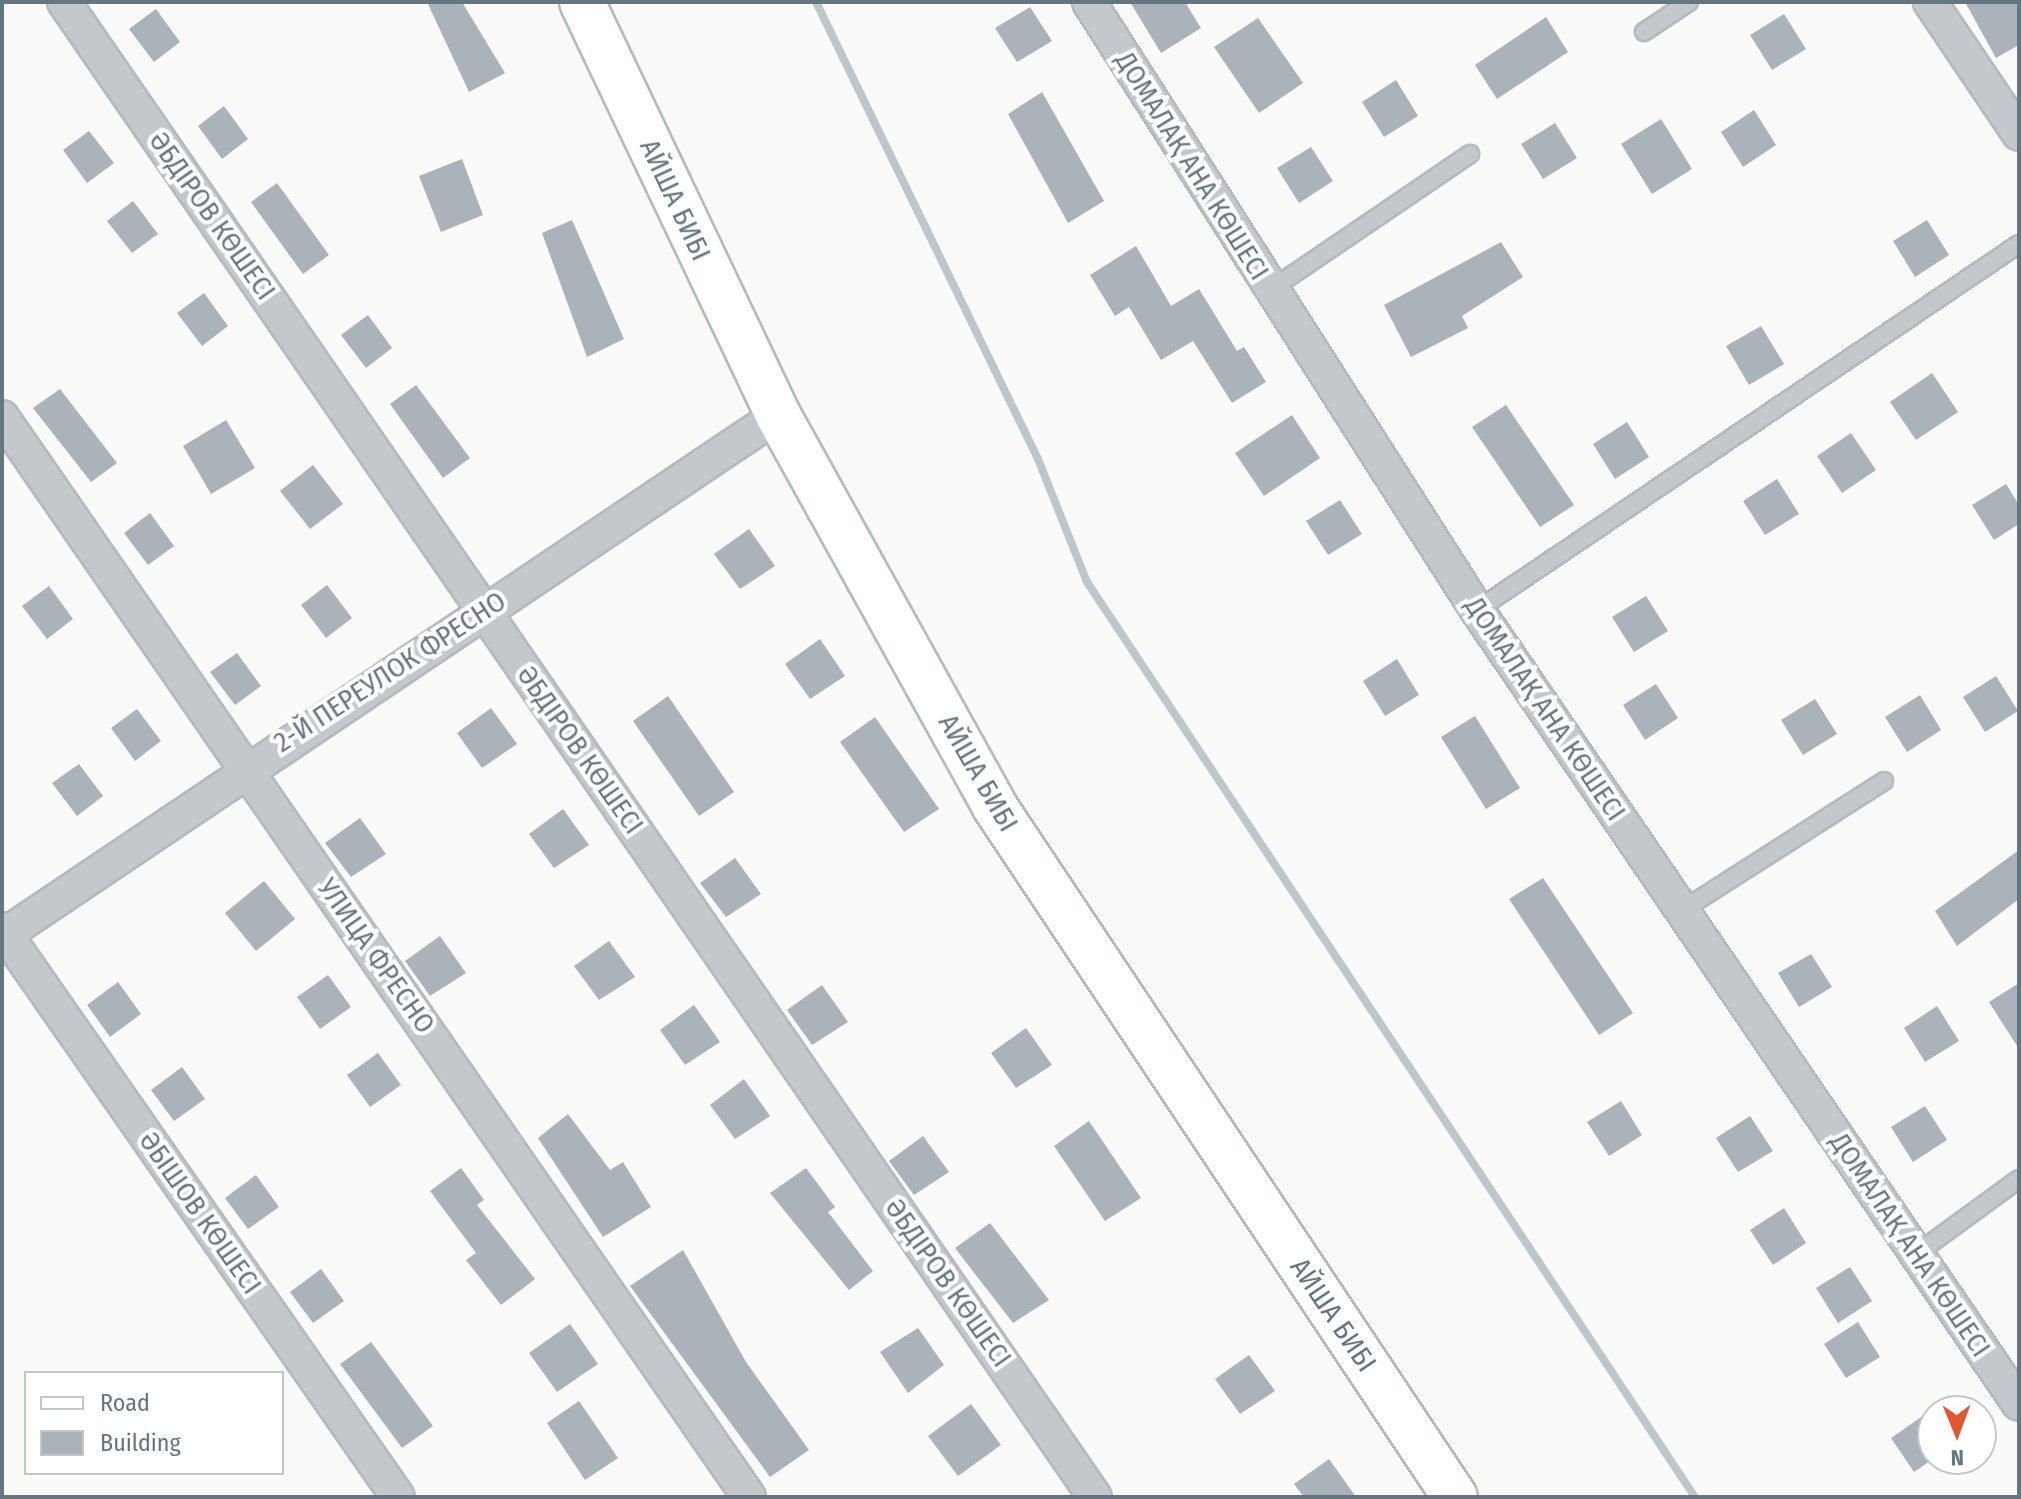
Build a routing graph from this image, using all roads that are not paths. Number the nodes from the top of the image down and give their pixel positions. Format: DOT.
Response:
graph roads {
  1 [pos="64,2"];
  2 [pos="582,2"];
  3 [pos="1089,2"];
  4 [pos="1689,2"];
  5 [pos="1930,2"];
  6 [pos="1644,32"];
  7 [pos="2019,134"];
  8 [pos="1470,154"];
  9 [pos="2019,244"];
  10 [pos="1270,290"];
  11 [pos="778,415"];
  12 [pos="2,417"];
  13 [pos="1477,610"];
  14 [pos="484,611"];
  15 [pos="246,767"];
  16 [pos="1884,781"];
  17 [pos="1681,911"];
  18 [pos="4,931"];
  19 [pos="2019,1179"];
  20 [pos="1916,1254"];
  21 [pos="2019,1404"];
  22 [pos="398,1497"];
  23 [pos="749,1497"];
  24 [pos="1095,1497"];
  25 [pos="1455,1497"];
  1 -- 14 [label="street, ӘБДІРОВ КӨШЕСІ"];
  2 -- 11 [label="main road, АЙША БИБІ"];
  3 -- 10 [label="street, ДОМАЛАҚ АНА КӨШЕСІ"];
  4 -- 6 [label="lane"];
  5 -- 7 [label="street"];
  8 -- 10 [label="lane"];
  9 -- 13 [label="lane"];
  10 -- 13 [label="street, ДОМАЛАҚ АНА КӨШЕСІ"];
  11 -- 14 [label="street, 2-Й ПЕРЕУЛОК ФРЕСНО"];
  11 -- 25 [label="main road, АЙША БИБІ"];
  12 -- 15 [label="street, УЛИЦА ФРЕСНО"];
  13 -- 17 [label="street, ДОМАЛАҚ АНА КӨШЕСІ"];
  14 -- 15 [label="street, 2-Й ПЕРЕУЛОК ФРЕСНО"];
  14 -- 24 [label="street, ӘБДІРОВ КӨШЕСІ"];
  15 -- 18 [label="street, 2-Й ПЕРЕУЛОК ФРЕСНО"];
  15 -- 23 [label="street, УЛИЦА ФРЕСНО"];
  16 -- 17 [label="lane"];
  17 -- 20 [label="street, ДОМАЛАҚ АНА КӨШЕСІ"];
  18 -- 22 [label="street, ӘБІШОВ КӨШЕСІ"];
  19 -- 20 [label="lane"];
  20 -- 21 [label="street, ДОМАЛАҚ АНА КӨШЕСІ"];
}
